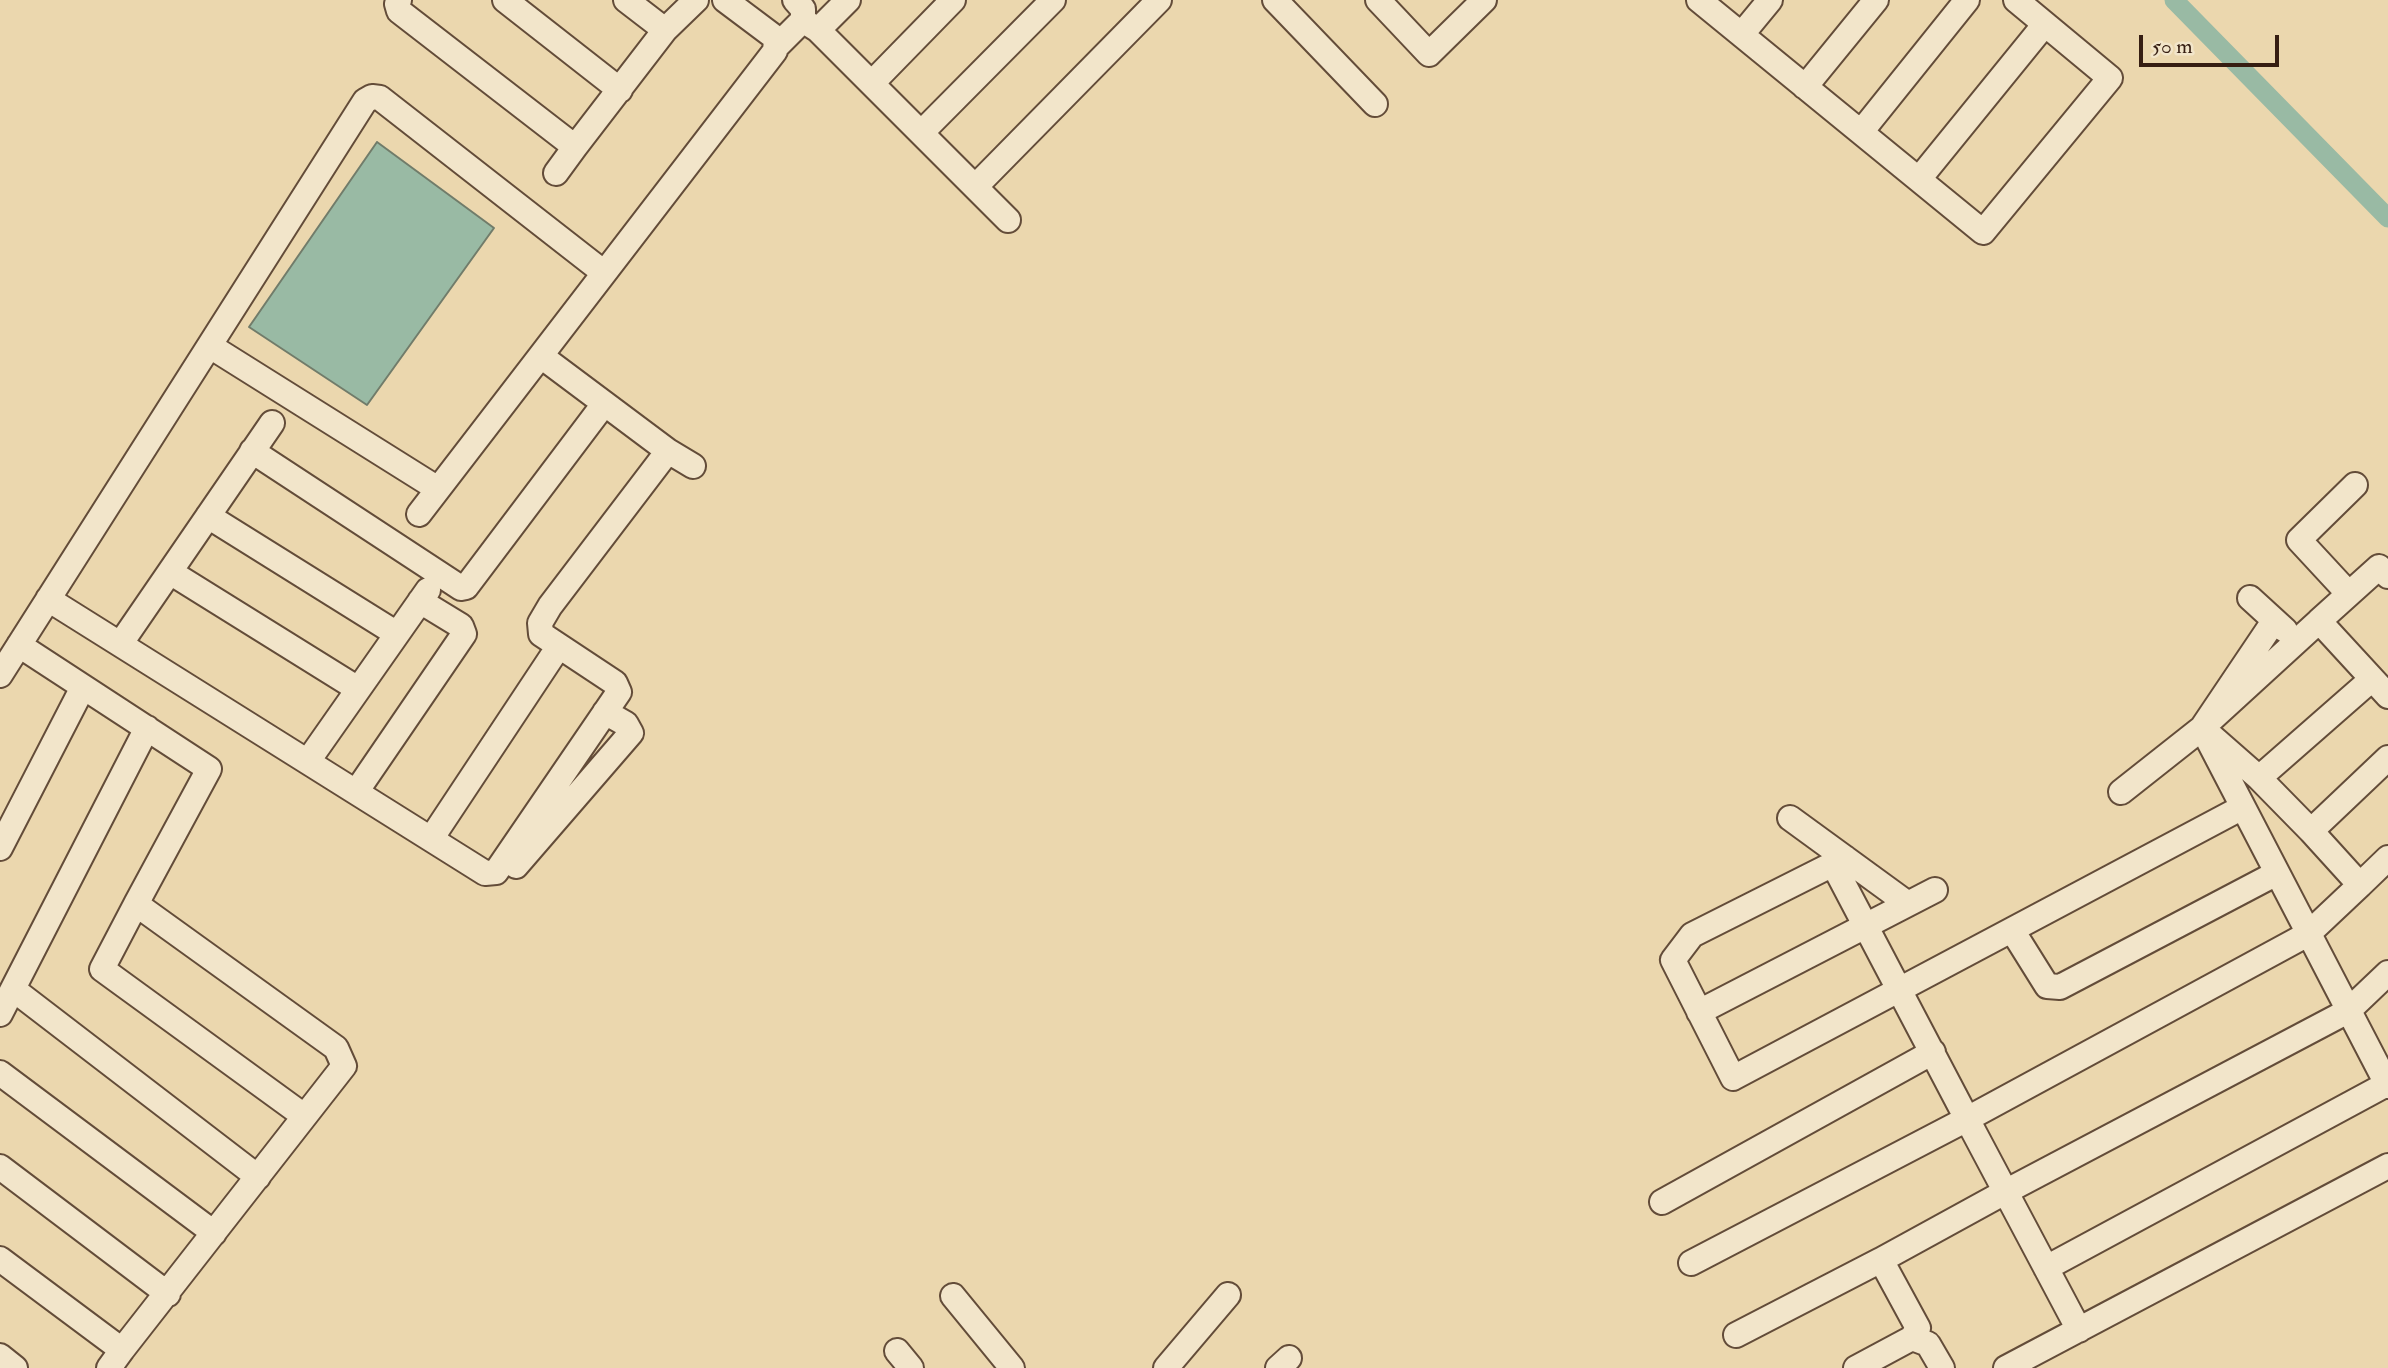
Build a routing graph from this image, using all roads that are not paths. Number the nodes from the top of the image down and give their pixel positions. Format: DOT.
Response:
graph roads {
  1 [pos="399,0"];
  2 [pos="505,0"];
  3 [pos="625,0"];
  4 [pos="696,0"];
  5 [pos="848,0"];
  6 [pos="953,0"];
  7 [pos="1053,0"];
  8 [pos="1159,0"];
  9 [pos="1275,0"];
  10 [pos="1378,0"];
  11 [pos="1483,0"];
  12 [pos="1699,0"];
  13 [pos="1770,0"];
  14 [pos="1876,0"];
  15 [pos="1967,0"];
  16 [pos="2016,0"];
  17 [pos="728,1"];
  18 [pos="805,17"];
  19 [pos="2045,24"];
  20 [pos="665,30"];
  21 [pos="1742,34"];
  22 [pos="777,46"];
  23 [pos="872,83"];
  24 [pos="1805,87"];
  25 [pos="620,90"];
  26 [pos="1375,104"];
  27 [pos="1861,132"];
  28 [pos="921,133"];
  29 [pos="575,147"];
  30 [pos="556,173"];
  31 [pos="1919,179"];
  32 [pos="975,187"];
  33 [pos="1008,220"];
  34 [pos="603,272"];
  35 [pos="210,346"];
  36 [pos="541,356"];
  37 [pos="604,404"];
  38 [pos="272,423"];
  39 [pos="252,451"];
  40 [pos="668,451"];
  41 [pos="693,466"];
  42 [pos="2355,485"];
  43 [pos="438,489"];
  44 [pos="419,514"];
  45 [pos="208,516"];
  46 [pos="170,572"];
  47 [pos="438,575"];
  48 [pos="2388,576"];
  49 [pos="2349,594"];
  50 [pos="2250,598"];
  51 [pos="48,599"];
  52 [pos="420,601"];
  53 [pos="2274,621"];
  54 [pos="2319,621"];
  55 [pos="397,634"];
  56 [pos="2298,642"];
  57 [pos="121,643"];
  58 [pos="19,645"];
  59 [pos="559,646"];
  60 [pos="0,675"];
  61 [pos="83,687"];
  62 [pos="2380,687"];
  63 [pos="358,689"];
  64 [pos="147,728"];
  65 [pos="2202,728"];
  66 [pos="2388,758"];
  67 [pos="308,761"];
  68 [pos="2259,778"];
  69 [pos="356,792"];
  70 [pos="2121,792"];
  71 [pos="2243,807"];
  72 [pos="1790,818"];
  73 [pos="2311,831"];
  74 [pos="431,839"];
  75 [pos="0,848"];
  76 [pos="2388,858"];
  77 [pos="1839,861"];
  78 [pos="2277,873"];
  79 [pos="2360,885"];
  80 [pos="1935,890"];
  81 [pos="136,904"];
  82 [pos="1908,904"];
  83 [pos="1866,926"];
  84 [pos="2012,930"];
  85 [pos="2308,934"];
  86 [pos="2385,983"];
  87 [pos="13,989"];
  88 [pos="1899,990"];
  89 [pos="2348,1011"];
  90 [pos="1699,1012"];
  91 [pos="0,1014"];
  92 [pos="1933,1052"];
  93 [pos="0,1073"];
  94 [pos="2388,1085"];
  95 [pos="304,1116"];
  96 [pos="1967,1119"];
  97 [pos="2388,1166"];
  98 [pos="0,1167"];
  99 [pos="258,1177"];
  100 [pos="2005,1192"];
  101 [pos="1662,1202"];
  102 [pos="214,1233"];
  103 [pos="0,1259"];
  104 [pos="1881,1260"];
  105 [pos="1691,1263"];
  106 [pos="2046,1268"];
  107 [pos="168,1293"];
  108 [pos="1228,1295"];
  109 [pos="954,1296"];
  110 [pos="2078,1331"];
  111 [pos="1736,1335"];
  112 [pos="1912,1338"];
  113 [pos="0,1356"];
  114 [pos="116,1359"];
  115 [pos="15,1368"];
  116 [pos="1012,1368"];
  117 [pos="1166,1368"];
  118 [pos="1856,1368"];
  119 [pos="1942,1368"];
  120 [pos="2006,1368"];
  1 -- 29 [label="street"];
  2 -- 25 [label="street"];
  3 -- 20 [label="street"];
  4 -- 20 [label="street"];
  5 -- 18 [label="street"];
  6 -- 23 [label="street"];
  7 -- 28 [label="street"];
  8 -- 32 [label="street"];
  9 -- 26 [label="street"];
  10 -- 11 [label="street"];
  12 -- 21 [label="street"];
  13 -- 21 [label="street"];
  14 -- 24 [label="street"];
  15 -- 27 [label="street"];
  16 -- 19 [label="street"];
  17 -- 22 [label="street"];
  18 -- 22 [label="street"];
  18 -- 23 [label="street"];
  19 -- 31 [label="street"];
  19 -- 31 [label="street"];
  20 -- 25 [label="street"];
  21 -- 24 [label="street"];
  22 -- 34 [label="street"];
  23 -- 28 [label="street"];
  24 -- 27 [label="street"];
  25 -- 29 [label="street"];
  27 -- 31 [label="street"];
  28 -- 32 [label="street"];
  29 -- 30 [label="street"];
  32 -- 33 [label="street"];
  34 -- 35 [label="street"];
  34 -- 36 [label="street"];
  35 -- 43 [label="street"];
  35 -- 51 [label="street"];
  36 -- 37 [label="street"];
  36 -- 43 [label="street"];
  37 -- 40 [label="street"];
  37 -- 47 [label="street"];
  38 -- 39 [label="street"];
  39 -- 45 [label="street"];
  39 -- 47 [label="street"];
  40 -- 41 [label="street"];
  40 -- 59 [label="street"];
  42 -- 49 [label="street"];
  43 -- 44 [label="street"];
  45 -- 46 [label="street"];
  45 -- 55 [label="street"];
  46 -- 57 [label="street"];
  46 -- 63 [label="street"];
  47 -- 52 [label="street"];
  48 -- 49 [label="street"];
  49 -- 54 [label="street"];
  50 -- 53 [label="street"];
  51 -- 57 [label="street"];
  51 -- 58 [label="street"];
  52 -- 55 [label="street"];
  52 -- 69 [label="street"];
  53 -- 56 [label="street"];
  53 -- 65 [label="street"];
  54 -- 56 [label="street"];
  54 -- 62 [label="street"];
  55 -- 63 [label="street"];
  56 -- 65 [label="street"];
  57 -- 67 [label="street"];
  58 -- 60 [label="street"];
  58 -- 61 [label="street"];
  59 -- 74 [label="street"];
  59 -- 74 [label="street"];
  61 -- 64 [label="street"];
  61 -- 75 [label="street"];
  62 -- 68 [label="street"];
  63 -- 67 [label="street"];
  64 -- 81 [label="street"];
  64 -- 87 [label="street"];
  65 -- 68 [label="street"];
  65 -- 70 [label="street"];
  65 -- 71 [label="street"];
  66 -- 73 [label="street"];
  67 -- 69 [label="street"];
  68 -- 73 [label="street"];
  69 -- 74 [label="street"];
  71 -- 78 [label="street"];
  71 -- 84 [label="street"];
  72 -- 77 [label="street"];
  73 -- 79 [label="street"];
  76 -- 79 [label="street"];
  77 -- 82 [label="street"];
  77 -- 83 [label="street"];
  77 -- 90 [label="street"];
  78 -- 84 [label="street"];
  78 -- 85 [label="street"];
  79 -- 85 [label="street"];
  80 -- 82 [label="street"];
  81 -- 95 [label="street"];
  81 -- 95 [label="street"];
  82 -- 83 [label="street"];
  83 -- 88 [label="street"];
  83 -- 90 [label="street"];
  84 -- 88 [label="street"];
  85 -- 89 [label="street"];
  85 -- 96 [label="street"];
  86 -- 89 [label="street"];
  87 -- 91 [label="street"];
  87 -- 99 [label="street"];
  88 -- 90 [label="street"];
  88 -- 92 [label="street"];
  89 -- 94 [label="street"];
  89 -- 100 [label="street"];
  92 -- 96 [label="street"];
  92 -- 101 [label="street"];
  93 -- 102 [label="street"];
  94 -- 106 [label="street"];
  95 -- 99 [label="street"];
  96 -- 100 [label="street"];
  96 -- 105 [label="street"];
  97 -- 110 [label="street"];
  98 -- 107 [label="street"];
  99 -- 102 [label="street"];
  100 -- 104 [label="street"];
  100 -- 106 [label="street"];
  102 -- 107 [label="street"];
  103 -- 114 [label="street"];
  104 -- 111 [label="street"];
  104 -- 112 [label="street"];
  106 -- 110 [label="street"];
  107 -- 114 [label="street"];
  108 -- 117 [label="street"];
  109 -- 116 [label="street"];
  110 -- 120 [label="street"];
  112 -- 118 [label="street"];
  112 -- 119 [label="street"];
  113 -- 115 [label="street"];
}
